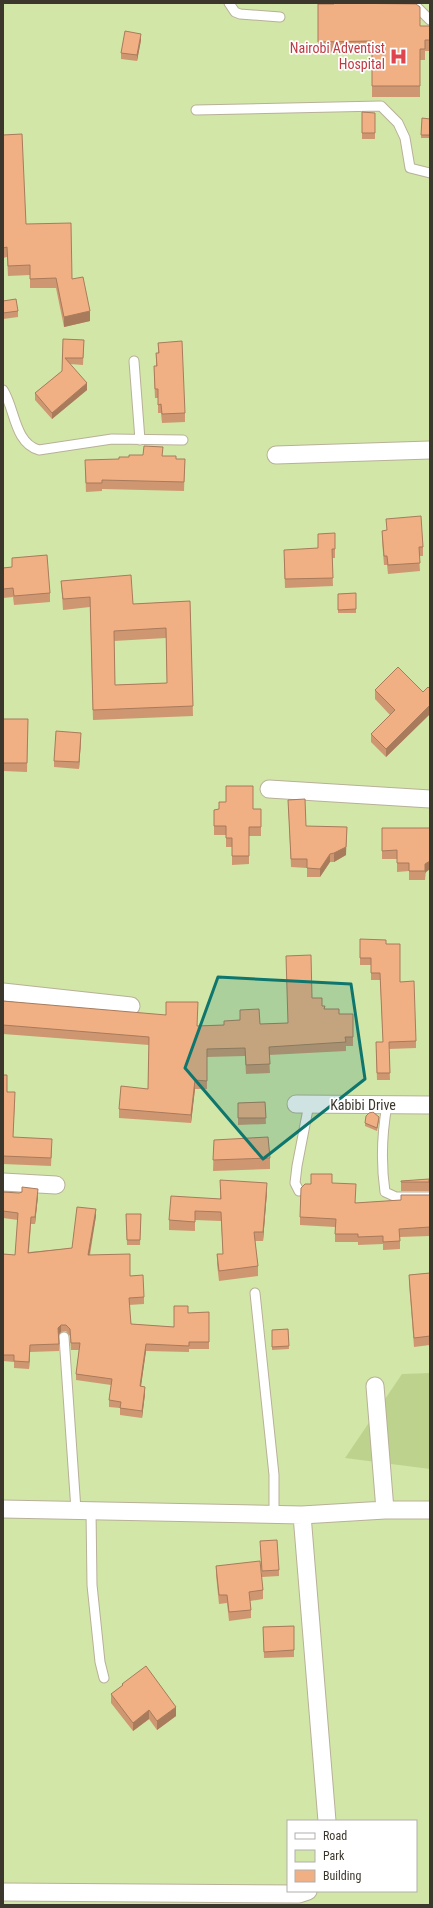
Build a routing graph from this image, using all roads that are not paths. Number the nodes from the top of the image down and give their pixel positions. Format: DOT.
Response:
graph roads {
  1 [pos="229,3"];
  2 [pos="413,3"];
  3 [pos="280,17"];
  4 [pos="430,20"];
  5 [pos="196,110"];
  6 [pos="430,172"];
  7 [pos="134,361"];
  8 [pos="3,390"];
  9 [pos="140,440"];
  10 [pos="183,440"];
  11 [pos="430,450"];
  12 [pos="276,455"];
  13 [pos="268,789"];
  14 [pos="430,798"];
  15 [pos="3,992"];
  16 [pos="131,1006"];
  17 [pos="303,1104"];
  18 [pos="387,1105"];
  19 [pos="430,1105"];
  20 [pos="3,1182"];
  21 [pos="56,1185"];
  22 [pos="299,1191"];
  23 [pos="430,1197"];
  24 [pos="256,1293"];
  25 [pos="64,1337"];
  26 [pos="375,1386"];
  27 [pos="3,1509"];
  28 [pos="83,1510"];
  29 [pos="385,1510"];
  30 [pos="430,1510"];
  31 [pos="274,1514"];
  32 [pos="302,1515"];
  33 [pos="104,1678"];
  34 [pos="327,1820"];
  35 [pos="3,1892"];
  36 [pos="305,1892"];
  1 -- 3 [label="lane"];
  2 -- 4 [label="lane"];
  5 -- 6 [label="lane"];
  7 -- 9 [label="lane"];
  8 -- 9 [label="lane"];
  9 -- 10 [label="lane"];
  11 -- 12 [label="street"];
  13 -- 14 [label="street"];
  15 -- 16 [label="street"];
  17 -- 18 [label="street, Kabibi Drive"];
  17 -- 22 [label="lane"];
  18 -- 19 [label="street, Kabibi Drive"];
  18 -- 23 [label="lane"];
  20 -- 21 [label="street"];
  24 -- 31 [label="lane"];
  25 -- 28 [label="lane"];
  26 -- 29 [label="street"];
  27 -- 28 [label="street"];
  28 -- 31 [label="street"];
  28 -- 33 [label="lane"];
  29 -- 30 [label="street"];
  29 -- 32 [label="street"];
  31 -- 32 [label="street"];
  32 -- 34 [label="street"];
  35 -- 36 [label="street"];
}
